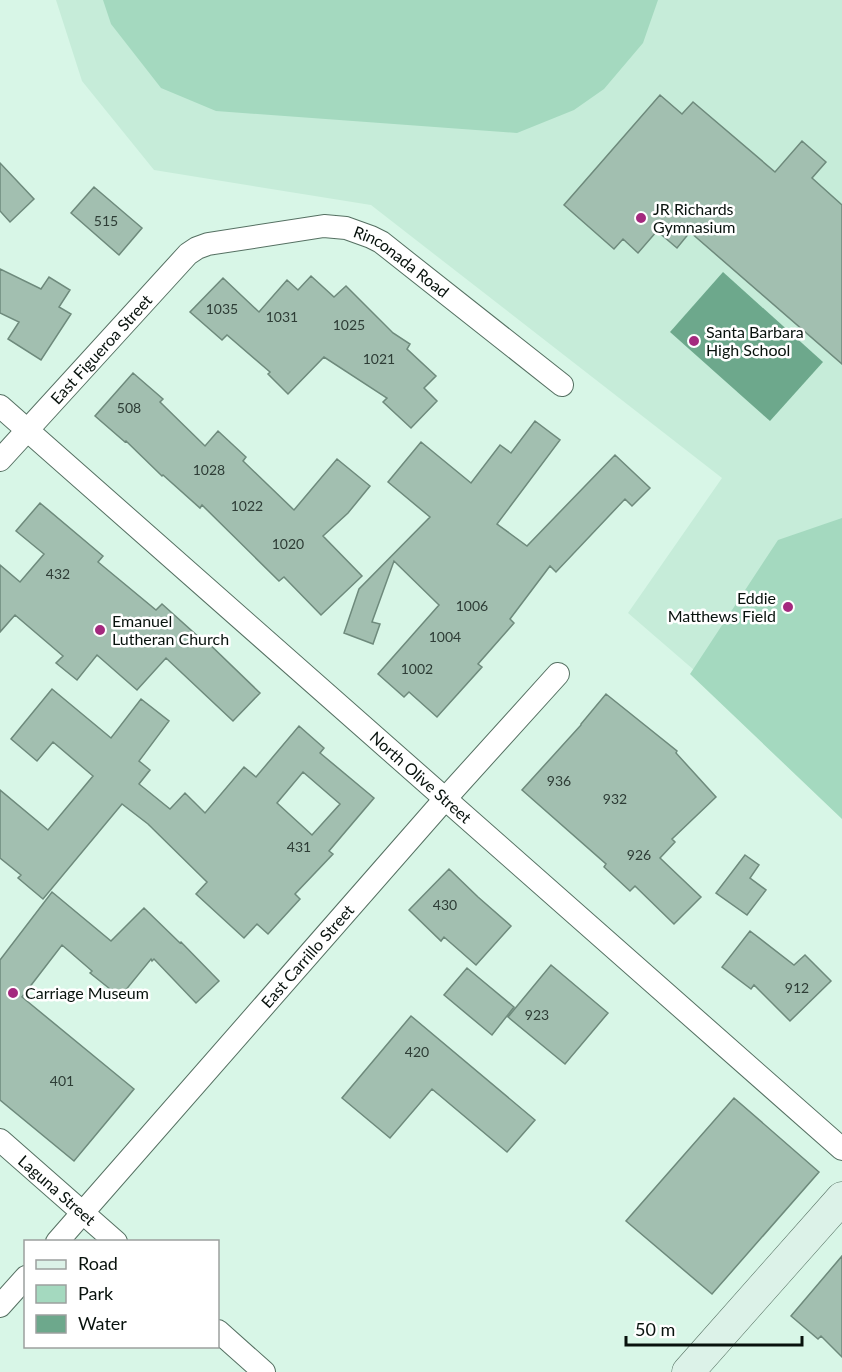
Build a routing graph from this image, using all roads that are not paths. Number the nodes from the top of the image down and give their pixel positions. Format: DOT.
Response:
graph roads {
  1 [pos="208,244"];
  2 [pos="562,385"];
  3 [pos="0,406"];
  4 [pos="26,429"];
  5 [pos="0,460"];
  6 [pos="558,674"];
  7 [pos="445,800"];
  8 [pos="0,1140"];
  9 [pos="842,1149"];
  10 [pos="842,1198"];
  11 [pos="83,1212"];
  12 [pos="59,1240"];
  13 [pos="114,1240"];
  14 [pos="24,1279"];
  15 [pos="0,1306"];
  16 [pos="219,1332"];
  17 [pos="264,1372"];
  18 [pos="688,1372"];
  1 -- 2 [label="street, Rinconada Road"];
  1 -- 4 [label="street, East Figueroa Street"];
  3 -- 4 [label="street, North Olive Street"];
  4 -- 5 [label="street, East Figueroa Street"];
  4 -- 7 [label="street, North Olive Street"];
  6 -- 7 [label="street, East Carrillo Street"];
  7 -- 9 [label="street, North Olive Street"];
  7 -- 11 [label="street, East Carrillo Street"];
  8 -- 11 [label="street, Laguna Street"];
  10 -- 18 [label="street"];
  11 -- 12 [label="street, East Carrillo Street"];
  11 -- 13 [label="street, Laguna Street"];
  14 -- 15 [label="street"];
  16 -- 17 [label="street"];
}
